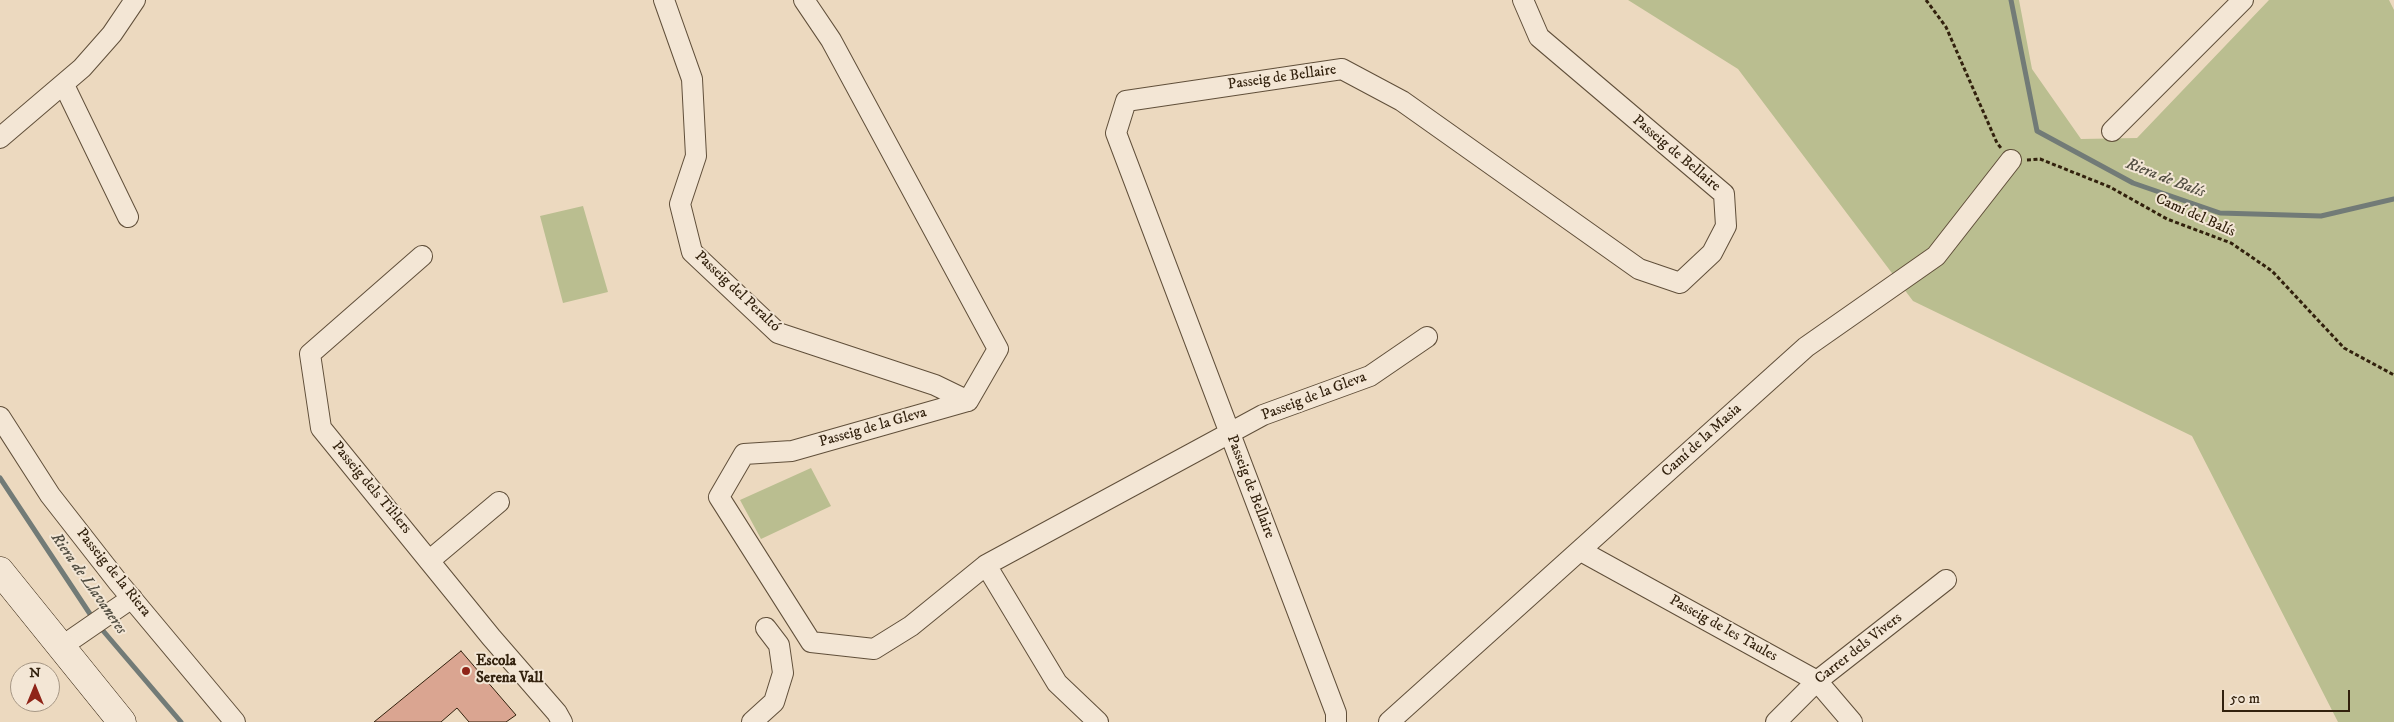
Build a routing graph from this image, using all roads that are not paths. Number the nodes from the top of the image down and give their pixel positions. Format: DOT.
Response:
graph roads {
  1 [pos="135,0"];
  2 [pos="664,0"];
  3 [pos="804,0"];
  4 [pos="1522,0"];
  5 [pos="2243,0"];
  6 [pos="64,85"];
  7 [pos="2112,130"];
  8 [pos="0,138"];
  9 [pos="2011,160"];
  10 [pos="128,218"];
  11 [pos="422,256"];
  12 [pos="1427,337"];
  13 [pos="968,401"];
  14 [pos="0,417"];
  15 [pos="1230,434"];
  16 [pos="499,502"];
  17 [pos="1581,551"];
  18 [pos="430,560"];
  19 [pos="986,565"];
  20 [pos="0,571"];
  21 [pos="1946,580"];
  22 [pos="132,598"];
  23 [pos="766,628"];
  24 [pos="62,650"];
  25 [pos="1817,681"];
  26 [pos="122,722"];
  27 [pos="235,722"];
  28 [pos="562,722"];
  29 [pos="752,722"];
  30 [pos="1098,722"];
  31 [pos="1336,722"];
  32 [pos="1389,722"];
  33 [pos="1776,722"];
  34 [pos="1852,722"];
  1 -- 6 [label="street"];
  2 -- 13 [label="street, Passeig del Peraltó"];
  3 -- 13 [label="street"];
  4 -- 15 [label="street, Passeig de Bellaire"];
  5 -- 7 [label="street"];
  6 -- 8 [label="street"];
  6 -- 10 [label="street"];
  9 -- 17 [label="street, Camí de la Masia"];
  11 -- 18 [label="street, Passeig dels Til·lers"];
  12 -- 15 [label="street, Passeig de la Gleva"];
  13 -- 19 [label="street, Passeig de la Gleva"];
  14 -- 22 [label="street, Passeig de la Riera"];
  15 -- 19 [label="street, Passeig de la Gleva"];
  15 -- 31 [label="street, Passeig de Bellaire"];
  16 -- 18 [label="street"];
  17 -- 25 [label="street, Passeig de les Taules"];
  17 -- 32 [label="street, Camí de la Masia"];
  18 -- 28 [label="street, Passeig dels Til·lers"];
  19 -- 30 [label="street"];
  20 -- 24 [label="street"];
  21 -- 25 [label="street, Carrer dels Vivers"];
  22 -- 24 [label="street"];
  22 -- 27 [label="street, Passeig de la Riera"];
  23 -- 29 [label="street"];
  24 -- 26 [label="street"];
  25 -- 33 [label="street, Carrer dels Vivers"];
  25 -- 34 [label="street, Passeig de les Taules"];
}
